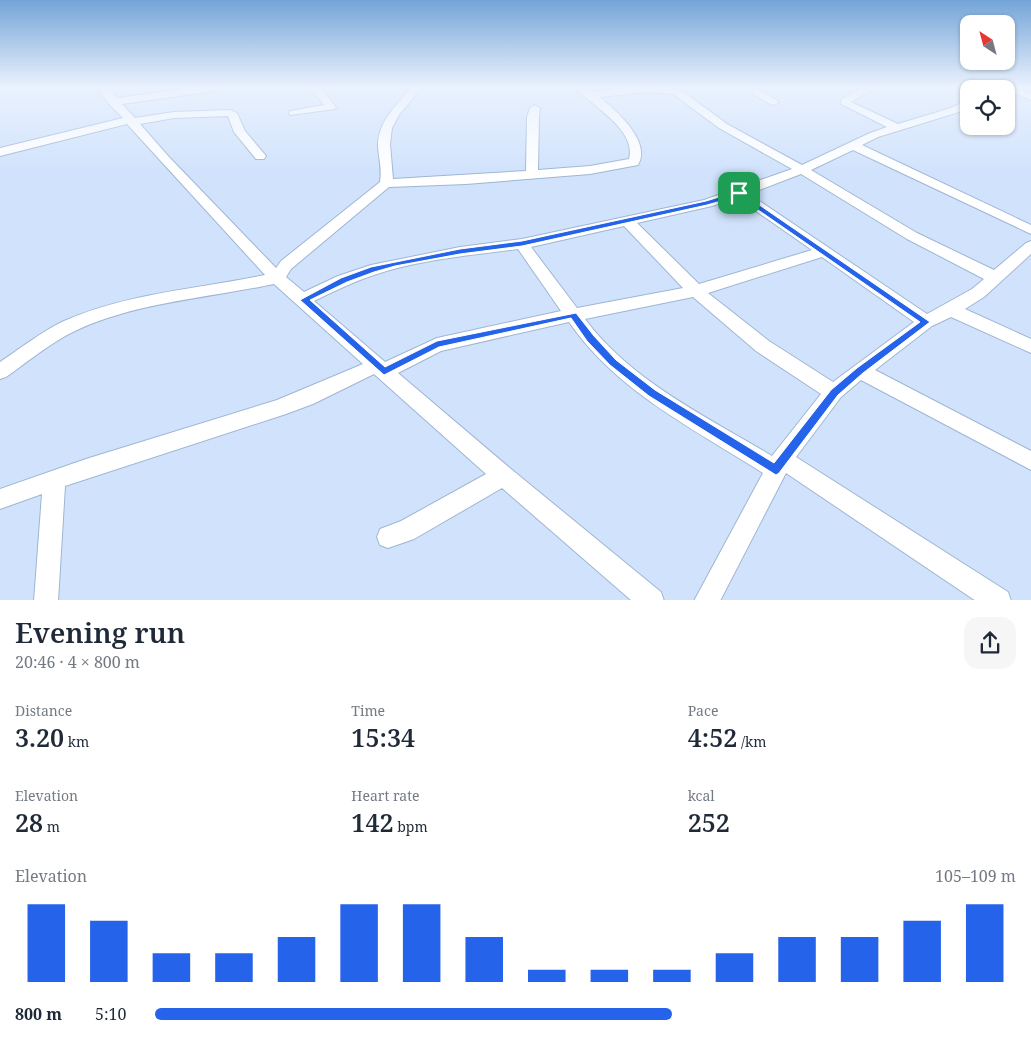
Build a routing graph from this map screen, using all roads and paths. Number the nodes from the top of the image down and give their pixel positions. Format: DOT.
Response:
graph roads {
  1 [pos="125,115"];
  2 [pos="174,115"];
  3 [pos="234,115"];
  4 [pos="394,115"];
  5 [pos="533,115"];
  6 [pos="612,115"];
  7 [pos="708,115"];
  8 [pos="869,115"];
  9 [pos="939,115"];
  10 [pos="130,121"];
  11 [pos="897,128"];
  12 [pos="853,144"];
  13 [pos="0,152"];
  14 [pos="260,156"];
  15 [pos="801,170"];
  16 [pos="532,174"];
  17 [pos="386,184"];
  18 [pos="739,193"];
  19 [pos="627,220"];
  20 [pos="1031,230"];
  21 [pos="522,244"];
  22 [pos="1031,246"];
  23 [pos="822,252"];
  24 [pos="277,278"];
  25 [pos="996,278"];
  26 [pos="696,291"];
  27 [pos="304,300"];
  28 [pos="951,310"];
  29 [pos="573,315"];
  30 [pos="926,322"];
  31 [pos="1031,346"];
  32 [pos="381,368"];
  33 [pos="860,370"];
  34 [pos="0,372"];
  35 [pos="834,392"];
  36 [pos="1031,461"];
  37 [pos="779,464"];
  38 [pos="503,476"];
  39 [pos="55,480"];
  40 [pos="0,499"];
  41 [pos="388,537"];
  42 [pos="46,600"];
  43 [pos="652,600"];
  44 [pos="706,600"];
  45 [pos="1000,600"];
  1 -- 10 [label="street"];
  2 -- 10 [label="street"];
  3 -- 14 [label="street"];
  4 -- 17 [label="street"];
  5 -- 16 [label="street"];
  6 -- 16 [label="street"];
  7 -- 15 [label="street"];
  8 -- 11 [label="street"];
  9 -- 11 [label="street"];
  10 -- 13 [label="street"];
  10 -- 24 [label="street"];
  11 -- 12 [label="street"];
  12 -- 15 [label="street"];
  12 -- 20 [label="street"];
  15 -- 18 [label="street"];
  15 -- 25 [label="street"];
  16 -- 17 [label="street"];
  17 -- 24 [label="street"];
  18 -- 19 [label="street"];
  18 -- 23 [label="street"];
  19 -- 21 [label="street"];
  19 -- 26 [label="street"];
  21 -- 27 [label="street"];
  21 -- 29 [label="street"];
  22 -- 25 [label="street"];
  23 -- 26 [label="street"];
  23 -- 30 [label="street"];
  24 -- 27 [label="street"];
  24 -- 34 [label="street"];
  25 -- 28 [label="street"];
  26 -- 29 [label="street"];
  26 -- 35 [label="street"];
  27 -- 32 [label="street"];
  28 -- 30 [label="street"];
  28 -- 31 [label="street"];
  29 -- 32 [label="street"];
  29 -- 37 [label="street"];
  30 -- 33 [label="street"];
  32 -- 38 [label="street"];
  32 -- 39 [label="street"];
  33 -- 35 [label="street"];
  33 -- 36 [label="street"];
  35 -- 37 [label="street"];
  37 -- 44 [label="street"];
  37 -- 45 [label="street"];
  38 -- 41 [label="street"];
  38 -- 43 [label="street"];
  39 -- 40 [label="street"];
  39 -- 42 [label="street"];
}
